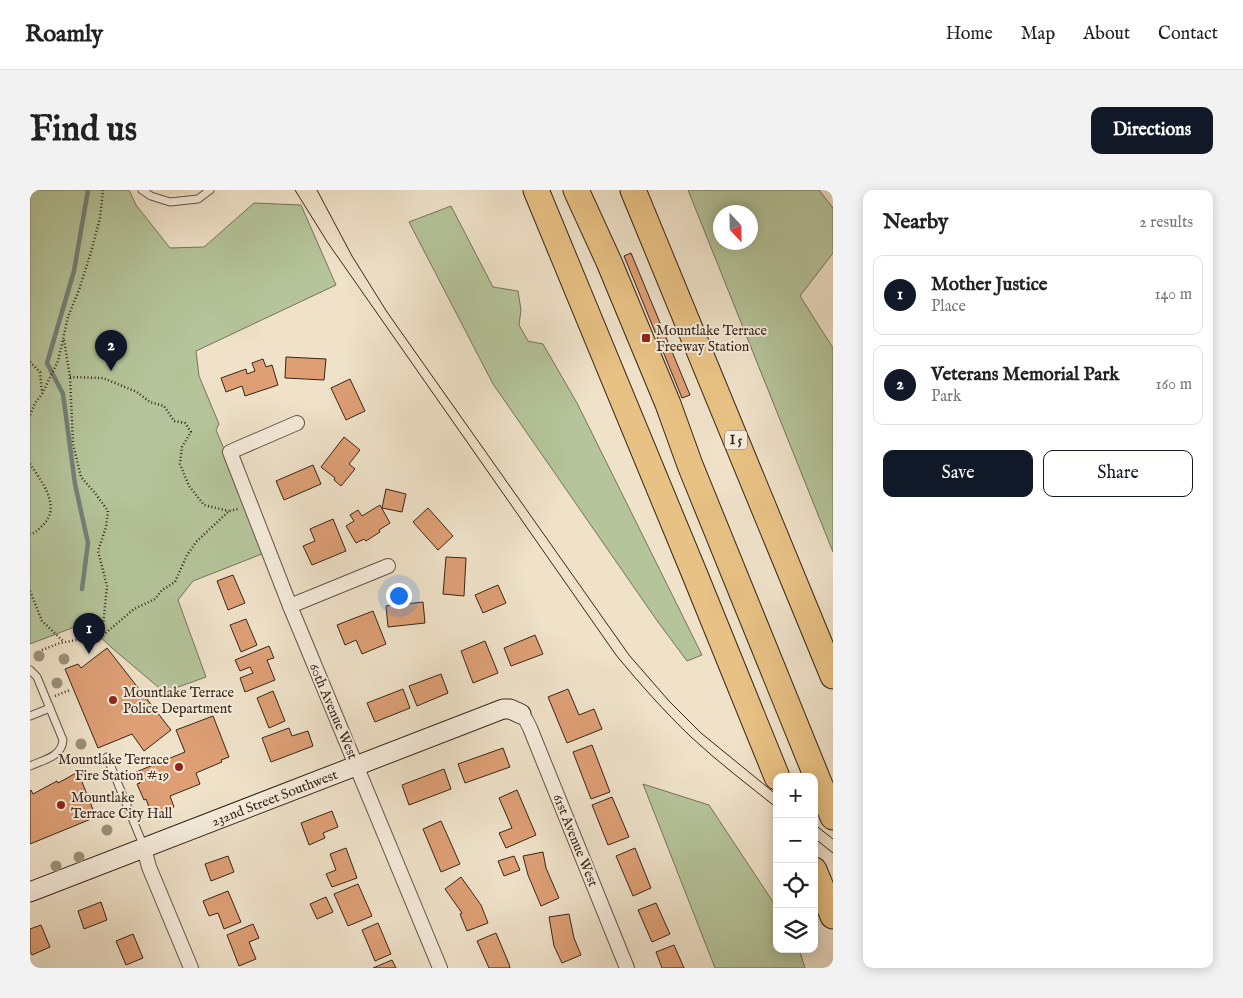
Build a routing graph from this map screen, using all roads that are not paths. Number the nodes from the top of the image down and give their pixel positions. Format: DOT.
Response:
graph roads {
  1 [pos="142,190"];
  2 [pos="210,190"];
  3 [pos="521,190"];
  4 [pos="536,190"];
  5 [pos="576,190"];
  6 [pos="594,190"];
  7 [pos="636,195"];
  8 [pos="297,423"];
  9 [pos="656,483"];
  10 [pos="388,566"];
  11 [pos="290,606"];
  12 [pos="30,670"];
  13 [pos="833,676"];
  14 [pos="50,708"];
  15 [pos="521,714"];
  16 [pos="30,716"];
  17 [pos="108,757"];
  18 [pos="30,766"];
  19 [pos="357,766"];
  20 [pos="775,773"];
  21 [pos="833,776"];
  22 [pos="833,816"];
  23 [pos="144,848"];
  24 [pos="818,880"];
  25 [pos="30,892"];
  26 [pos="833,916"];
  27 [pos="190,968"];
  28 [pos="440,968"];
  29 [pos="627,968"];
  1 -- 2 [label="lane"];
  3 -- 9 [label="highway"];
  4 -- 9 [label="highway"];
  5 -- 22 [label="highway"];
  6 -- 21 [label="highway"];
  7 -- 13 [label="highway, I 5"];
  8 -- 11 [label="street, 60th Avenue West"];
  9 -- 20 [label="highway"];
  10 -- 11 [label="street"];
  11 -- 19 [label="street, 60th Avenue West"];
  12 -- 14 [label="lane"];
  14 -- 16 [label="lane"];
  14 -- 18 [label="lane"];
  15 -- 19 [label="street, 232nd Street Southwest"];
  15 -- 29 [label="street, 61st Avenue West"];
  17 -- 23 [label="lane"];
  19 -- 23 [label="street, 232nd Street Southwest"];
  19 -- 28 [label="street, 60th Avenue West"];
  23 -- 25 [label="street, 232nd Street Southwest"];
  23 -- 27 [label="street"];
  24 -- 26 [label="highway"];
}
